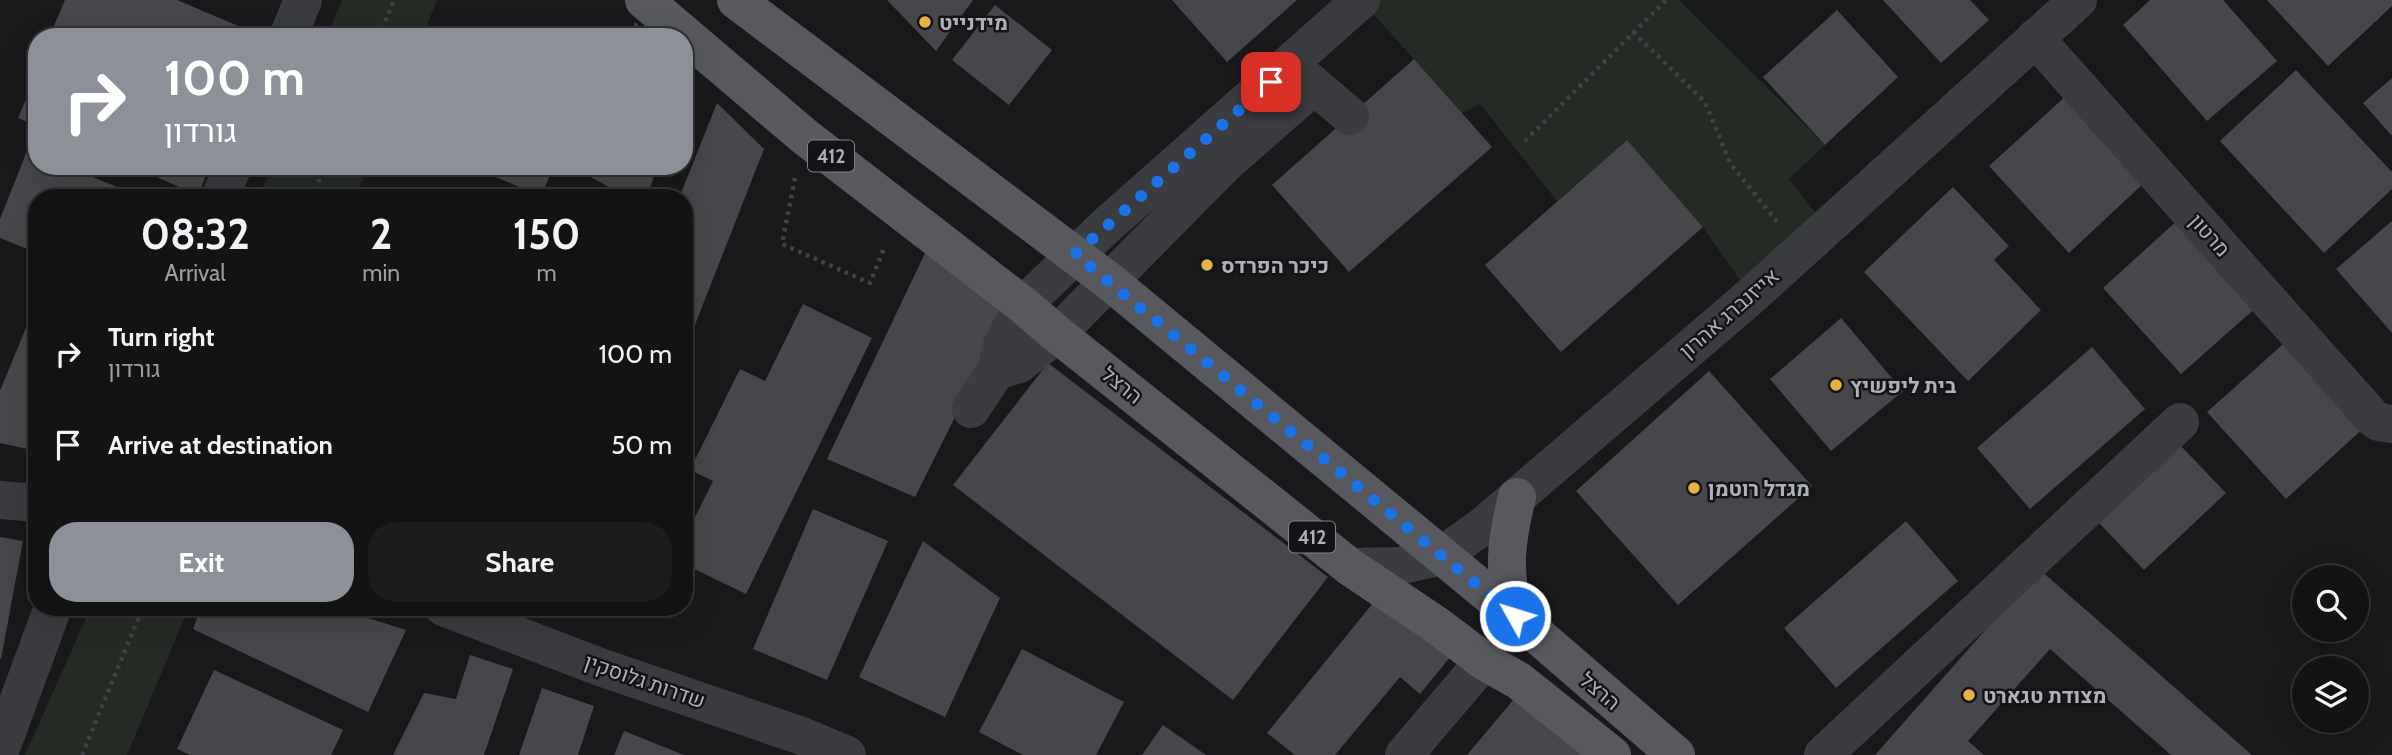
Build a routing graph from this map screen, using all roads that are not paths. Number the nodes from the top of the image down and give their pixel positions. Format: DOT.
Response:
graph roads {
  1 [pos="303,0"];
  2 [pos="644,0"];
  3 [pos="736,0"];
  4 [pos="1362,0"];
  5 [pos="2078,0"];
  6 [pos="292,28"];
  7 [pos="677,28"];
  8 [pos="2035,38"];
  9 [pos="693,41"];
  10 [pos="1302,76"];
  11 [pos="1350,116"];
  12 [pos="1075,254"];
  13 [pos="1109,281"];
  14 [pos="1023,305"];
  15 [pos="1057,334"];
  16 [pos="996,371"];
  17 [pos="971,410"];
  18 [pos="2179,422"];
  19 [pos="2390,424"];
  20 [pos="1517,497"];
  21 [pos="0,500"];
  22 [pos="28,502"];
  23 [pos="1441,556"];
  24 [pos="1350,567"];
  25 [pos="50,616"];
  26 [pos="467,616"];
  27 [pos="1515,616"];
  28 [pos="1484,661"];
  29 [pos="799,746"];
  30 [pos="0,751"];
  31 [pos="847,755"];
  32 [pos="1404,755"];
  33 [pos="1612,755"];
  34 [pos="1676,755"];
  35 [pos="1823,755"];
  1 -- 6 [label="street"];
  2 -- 7 [label="main road, הרצל / 412"];
  3 -- 12 [label="main road, הרצל"];
  4 -- 10 [label="street"];
  5 -- 8 [label="street, אייזנברג אהרון"];
  8 -- 19 [label="street, מרטון"];
  8 -- 20 [label="street, אייזנברג אהרון"];
  9 -- 14 [label="main road, הרצל / 412"];
  10 -- 11 [label="street"];
  10 -- 12 [label="street"];
  10 -- 13 [label="street"];
  12 -- 13 [label="main road, הרצל"];
  12 -- 14 [label="street"];
  13 -- 15 [label="street"];
  13 -- 23 [label="main road, הרצל"];
  14 -- 15 [label="main road, הרצל / 412"];
  14 -- 16 [label="street"];
  15 -- 16 [label="street"];
  15 -- 24 [label="main road, הרצל / 412"];
  16 -- 17 [label="street"];
  18 -- 35 [label="street"];
  20 -- 23 [label="street, אייזנברג אהרון"];
  20 -- 27 [label="main road"];
  21 -- 22 [label="street"];
  23 -- 24 [label="street, אייזנברג אהרון"];
  23 -- 27 [label="main road, הרצל"];
  24 -- 28 [label="main road, הרצל / 412"];
  25 -- 30 [label="street"];
  26 -- 29 [label="street, שדרות גלוסקין"];
  27 -- 34 [label="main road, הרצל"];
  28 -- 32 [label="street"];
  28 -- 33 [label="main road, הרצל / 412"];
  29 -- 31 [label="street, שדרות גלוסקין"];
}
